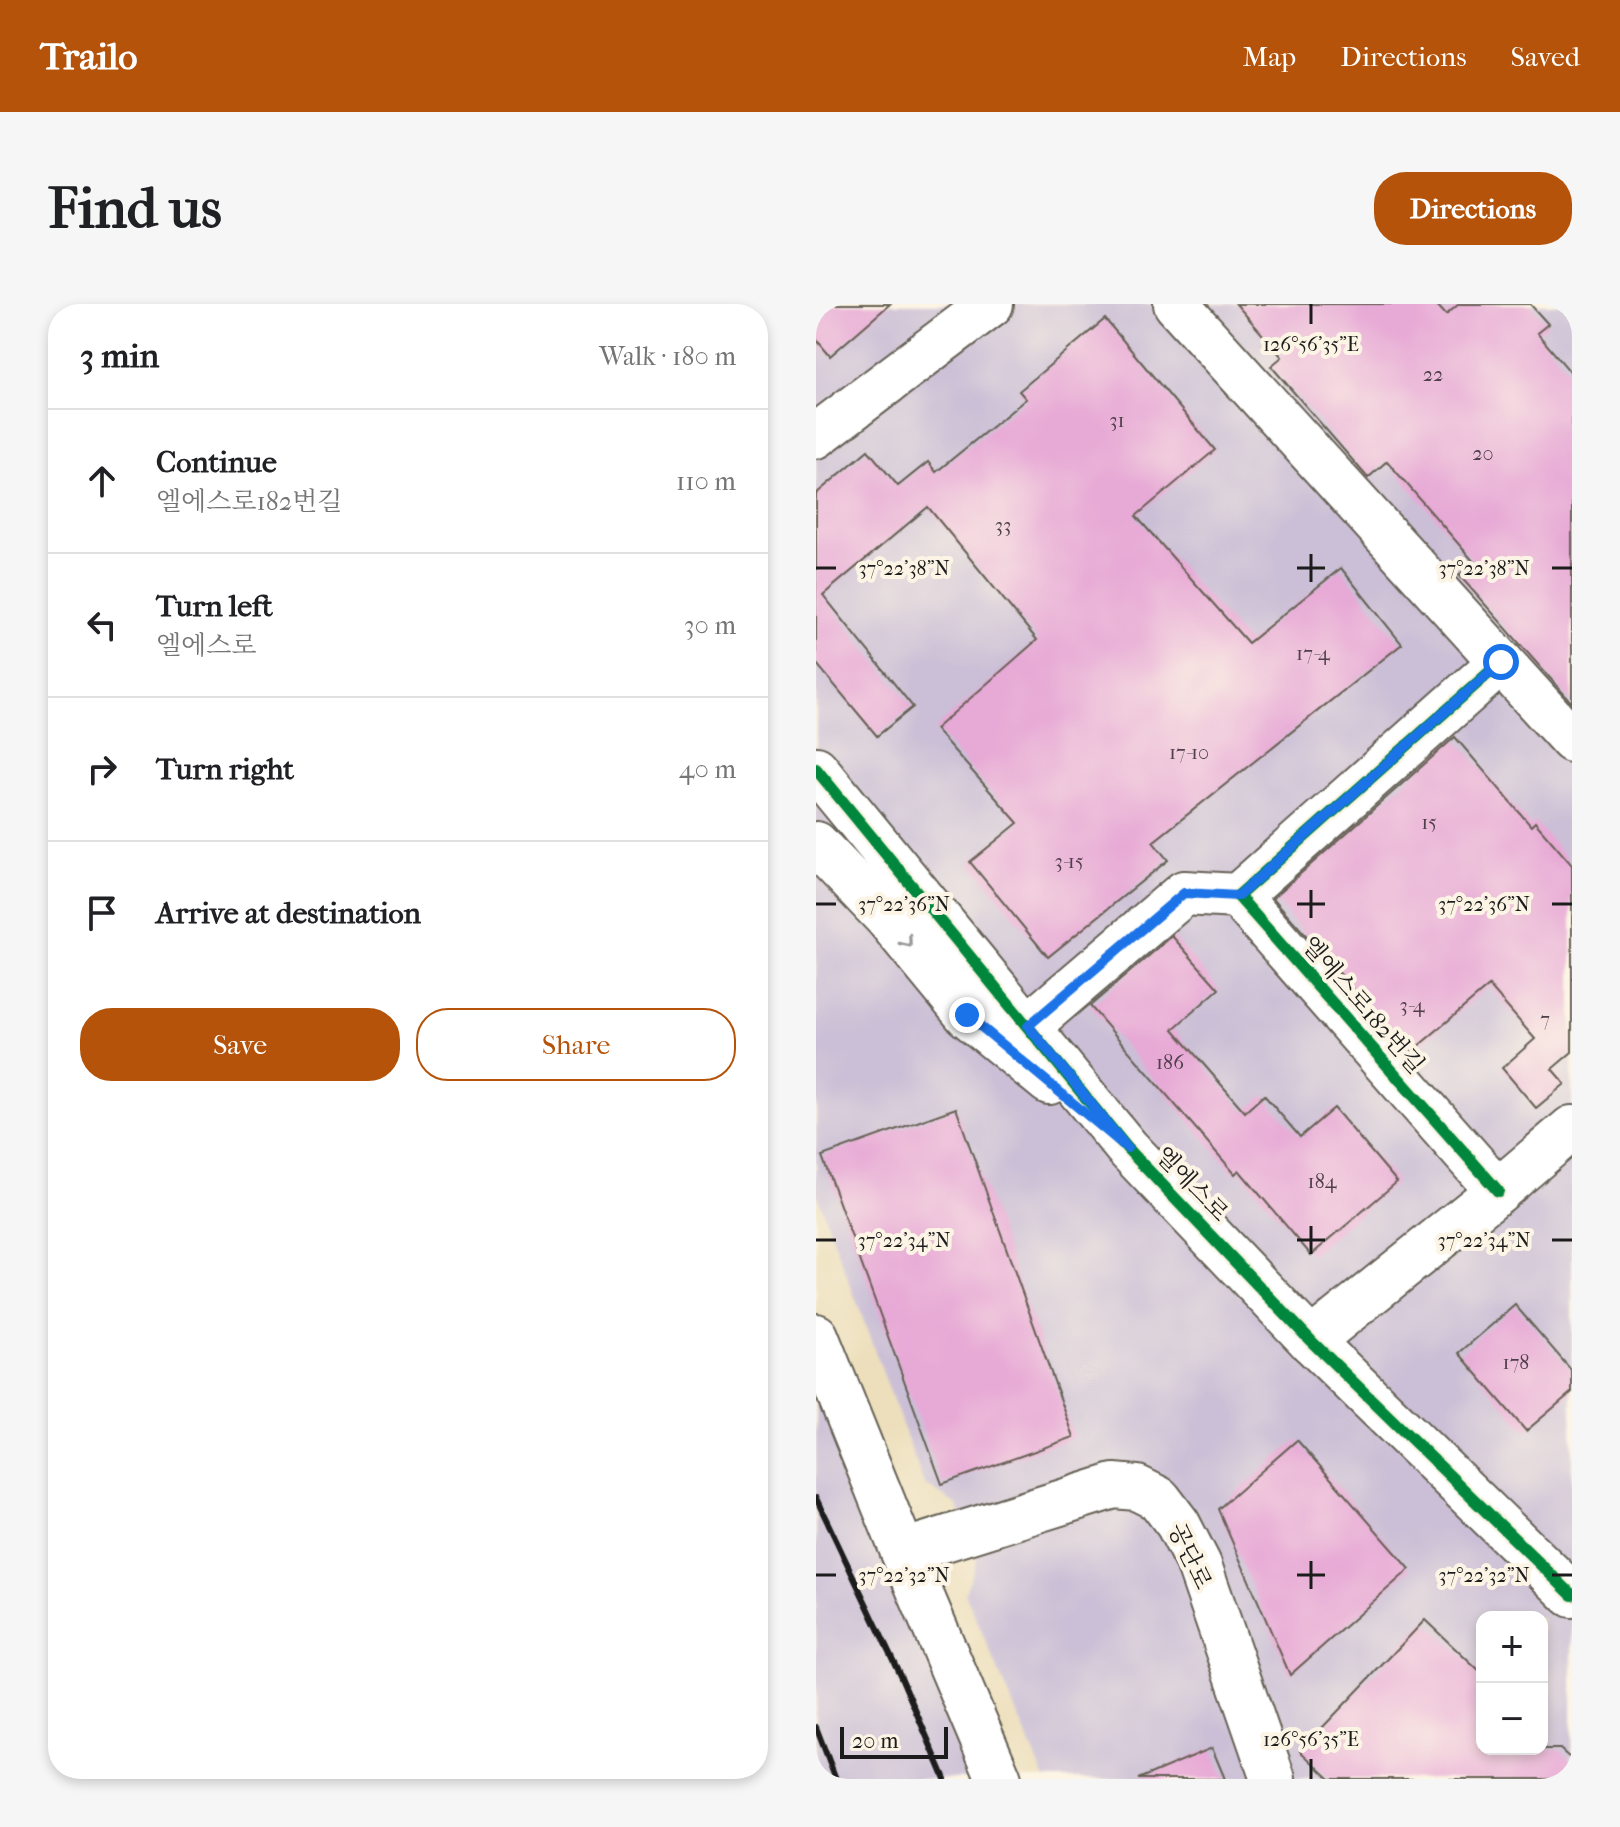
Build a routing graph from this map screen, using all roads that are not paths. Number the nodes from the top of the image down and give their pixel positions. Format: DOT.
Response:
graph roads {
  1 [pos="991,304"];
  2 [pos="1176,304"];
  3 [pos="817,435"];
  4 [pos="1501,662"];
  5 [pos="1572,740"];
  6 [pos="816,769"];
  7 [pos="816,844"];
  8 [pos="1238,896"];
  9 [pos="1028,1026"];
  10 [pos="1572,1128"];
  11 [pos="1127,1148"];
  12 [pos="1498,1191"];
  13 [pos="816,1336"];
  14 [pos="1311,1341"];
  15 [pos="903,1552"];
  16 [pos="1572,1595"];
  17 [pos="999,1779"];
  18 [pos="1273,1779"];
  1 -- 3 [label="street"];
  2 -- 4 [label="street"];
  4 -- 5 [label="street"];
  4 -- 8 [label="street"];
  6 -- 9 [label="street, 엘에스로"];
  7 -- 11 [label="street, one-way"];
  8 -- 9 [label="street"];
  8 -- 12 [label="street, 엘에스로182번길"];
  9 -- 11 [label="street, 엘에스로"];
  10 -- 12 [label="street"];
  11 -- 14 [label="street, 엘에스로"];
  12 -- 14 [label="street"];
  13 -- 15 [label="street"];
  14 -- 16 [label="street, 엘에스로"];
  15 -- 17 [label="street"];
  15 -- 18 [label="street, 공단로"];
}
